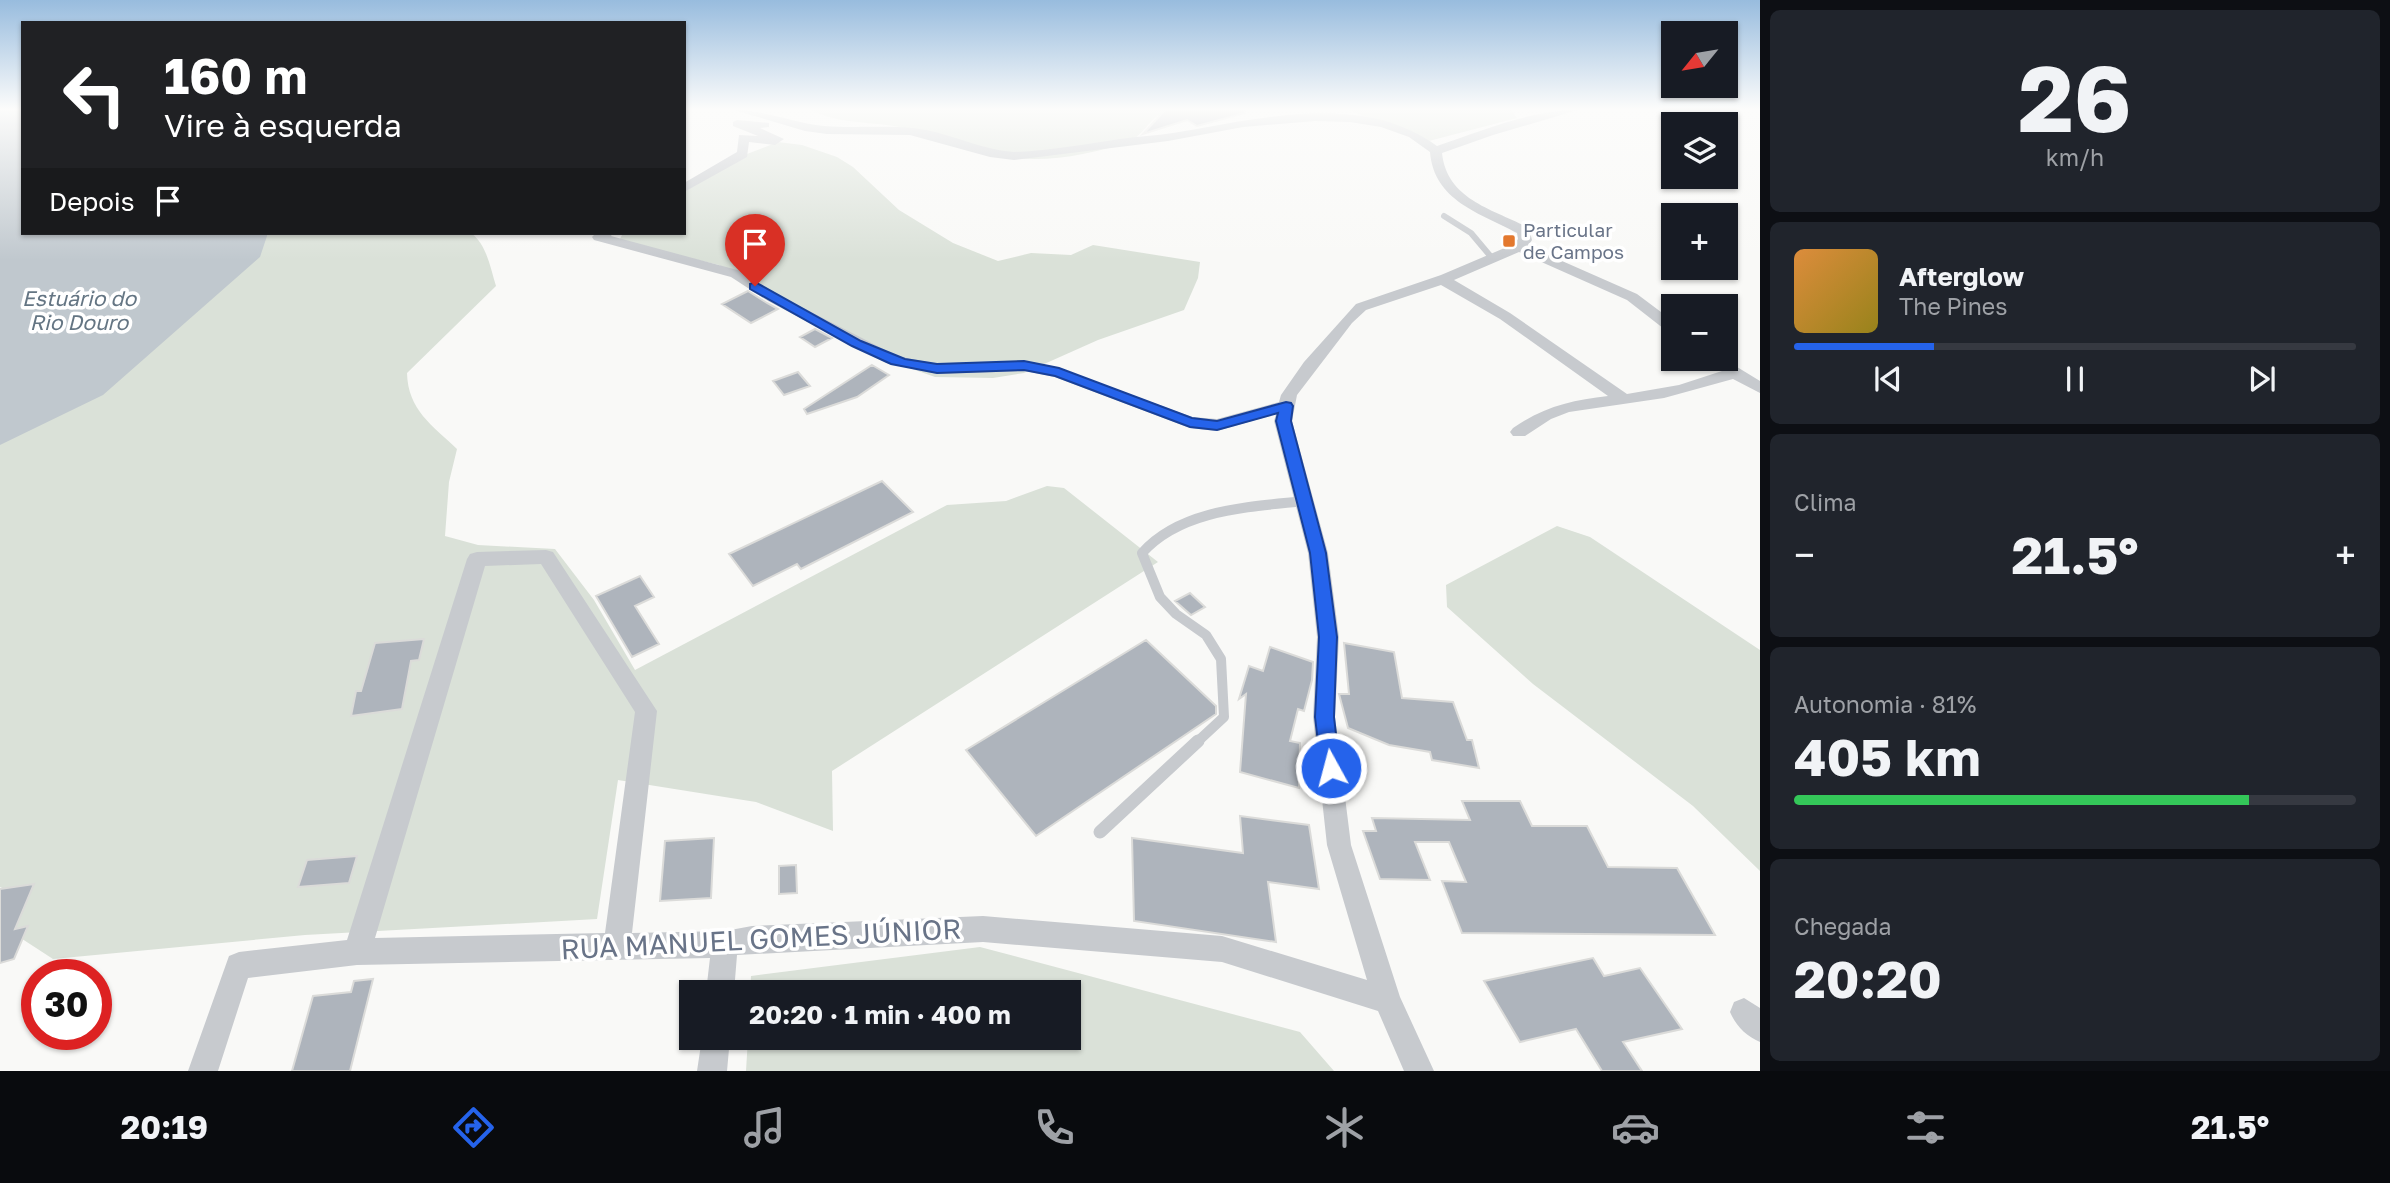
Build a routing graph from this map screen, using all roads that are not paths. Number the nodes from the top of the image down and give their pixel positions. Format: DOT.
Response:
graph roads {
  1 [pos="733,160"];
  2 [pos="1435,160"];
  3 [pos="686,187"];
  4 [pos="1444,216"];
  5 [pos="602,235"];
  6 [pos="1519,247"];
  7 [pos="1492,258"];
  8 [pos="1442,279"];
  9 [pos="1661,319"];
  10 [pos="1730,371"];
  11 [pos="1733,373"];
  12 [pos="1760,388"];
  13 [pos="1624,400"];
  14 [pos="1286,406"];
  15 [pos="1519,432"];
  16 [pos="1305,501"];
  17 [pos="1100,832"];
  18 [pos="725,944"];
  19 [pos="617,947"];
  20 [pos="357,952"];
  21 [pos="721,980"];
  22 [pos="1387,1000"];
  23 [pos="715,1050"];
  24 [pos="203,1071"];
  25 [pos="712,1071"];
  26 [pos="1419,1071"];
  1 -- 3 [label="street"];
  2 -- 6 [label="street"];
  4 -- 7 [label="lane"];
  5 -- 14 [label="street"];
  6 -- 7 [label="street"];
  6 -- 9 [label="street"];
  7 -- 8 [label="street"];
  8 -- 13 [label="street"];
  8 -- 14 [label="street"];
  10 -- 11 [label="street"];
  11 -- 12 [label="street"];
  11 -- 13 [label="street"];
  13 -- 15 [label="street"];
  14 -- 16 [label="street"];
  16 -- 17 [label="lane"];
  16 -- 22 [label="street"];
  18 -- 19 [label="street, RUA MANUEL GOMES JÚNIOR"];
  18 -- 21 [label="street"];
  18 -- 22 [label="street, RUA MANUEL GOMES JÚNIOR"];
  19 -- 20 [label="street, RUA MANUEL GOMES JÚNIOR"];
  19 -- 20 [label="street"];
  20 -- 24 [label="street, RUA MANUEL GOMES JÚNIOR"];
  22 -- 26 [label="street"];
  23 -- 25 [label="street"];
}
